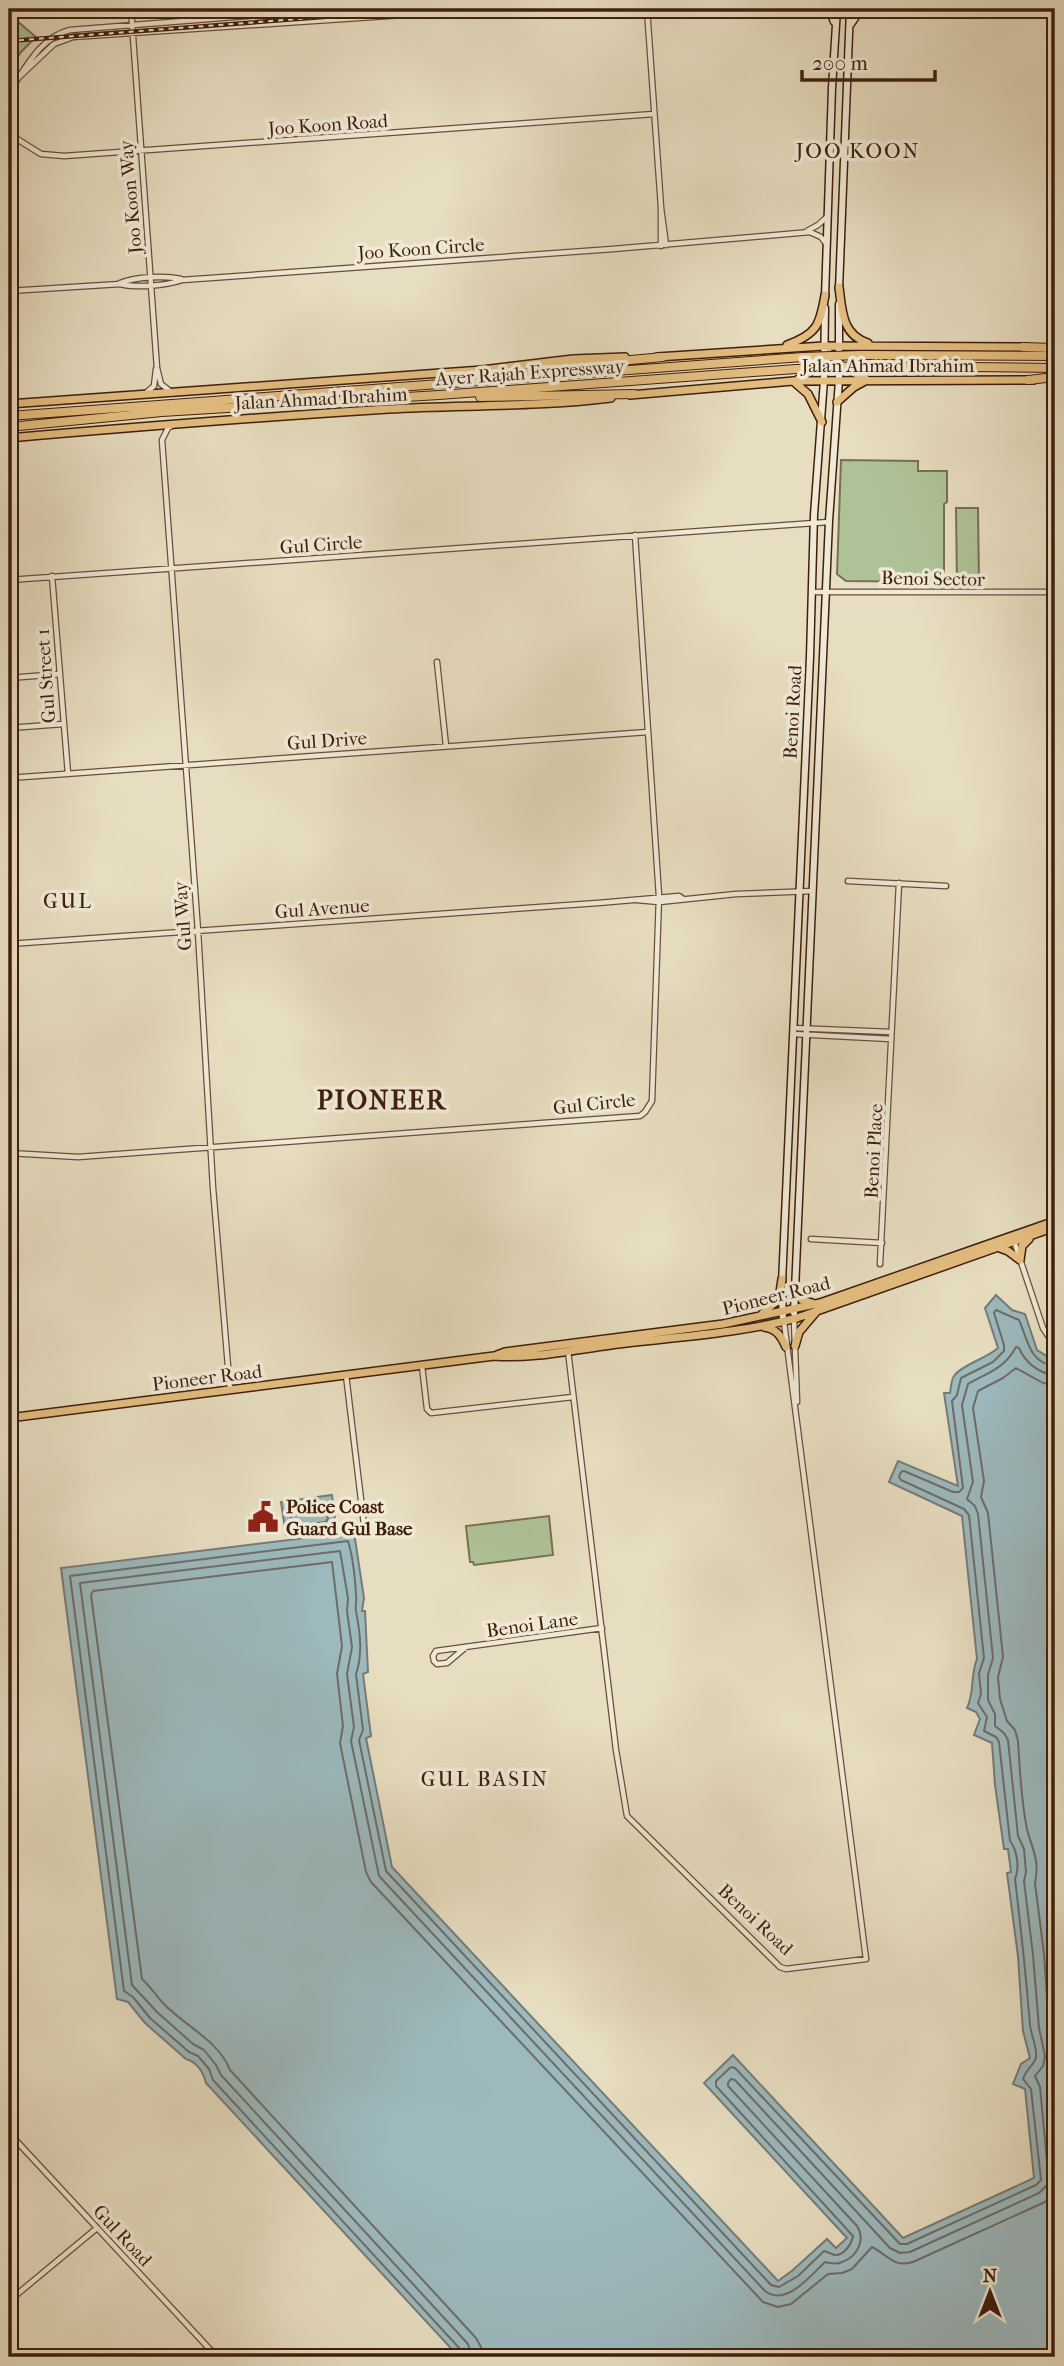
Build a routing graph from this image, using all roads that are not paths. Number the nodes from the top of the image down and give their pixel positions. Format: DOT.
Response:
graph roads {
  1 [pos="131,9"];
  2 [pos="336,9"];
  3 [pos="492,9"];
  4 [pos="647,9"];
  5 [pos="829,9"];
  6 [pos="836,9"];
  7 [pos="850,9"];
  8 [pos="861,9"];
  9 [pos="131,24"];
  10 [pos="849,29"];
  11 [pos="132,33"];
  12 [pos="835,34"];
  13 [pos="18,78"];
  14 [pos="9,92"];
  15 [pos="654,114"];
  16 [pos="9,134"];
  17 [pos="140,151"];
  18 [pos="828,215"];
  19 [pos="803,233"];
  20 [pos="663,246"];
  21 [pos="827,246"];
  22 [pos="150,281"];
  23 [pos="839,287"];
  24 [pos="9,291"];
  25 [pos="825,295"];
  26 [pos="875,346"];
  27 [pos="1023,347"];
  28 [pos="1055,347"];
  29 [pos="776,349"];
  30 [pos="1055,356"];
  31 [pos="663,357"];
  32 [pos="832,359"];
  33 [pos="157,368"];
  34 [pos="1055,368"];
  35 [pos="494,379"];
  36 [pos="868,379"];
  37 [pos="1055,379"];
  38 [pos="824,380"];
  39 [pos="839,380"];
  40 [pos="1028,380"];
  41 [pos="793,381"];
  42 [pos="174,392"];
  43 [pos="143,394"];
  44 [pos="634,394"];
  45 [pos="439,395"];
  46 [pos="837,402"];
  47 [pos="9,404"];
  48 [pos="92,409"];
  49 [pos="9,410"];
  50 [pos="9,416"];
  51 [pos="822,422"];
  52 [pos="176,424"];
  53 [pos="145,426"];
  54 [pos="9,427"];
  55 [pos="9,438"];
  56 [pos="162,440"];
  57 [pos="829,522"];
  58 [pos="814,523"];
  59 [pos="635,536"];
  60 [pos="172,569"];
  61 [pos="52,576"];
  62 [pos="9,580"];
  63 [pos="811,592"];
  64 [pos="826,592"];
  65 [pos="1055,592"];
  66 [pos="438,662"];
  67 [pos="59,674"];
  68 [pos="9,678"];
  69 [pos="63,724"];
  70 [pos="9,728"];
  71 [pos="648,732"];
  72 [pos="446,746"];
  73 [pos="185,765"];
  74 [pos="68,775"];
  75 [pos="9,778"];
  76 [pos="848,881"];
  77 [pos="898,883"];
  78 [pos="946,886"];
  79 [pos="800,891"];
  80 [pos="813,891"];
  81 [pos="659,899"];
  82 [pos="198,931"];
  83 [pos="9,944"];
  84 [pos="793,1031"];
  85 [pos="807,1032"];
  86 [pos="891,1035"];
  87 [pos="211,1147"];
  88 [pos="9,1153"];
  89 [pos="1055,1221"];
  90 [pos="1055,1227"];
  91 [pos="1033,1236"];
  92 [pos="811,1239"];
  93 [pos="1014,1240"];
  94 [pos="882,1243"];
  95 [pos="999,1248"];
  96 [pos="983,1250"];
  97 [pos="969,1255"];
  98 [pos="1020,1260"];
  99 [pos="880,1264"];
  100 [pos="782,1279"];
  101 [pos="794,1286"];
  102 [pos="820,1303"];
  103 [pos="794,1309"];
  104 [pos="816,1311"];
  105 [pos="782,1312"];
  106 [pos="755,1318"];
  107 [pos="794,1319"];
  108 [pos="783,1321"];
  109 [pos="756,1326"];
  110 [pos="791,1346"];
  111 [pos="1055,1346"];
  112 [pos="567,1347"];
  113 [pos="422,1366"];
  114 [pos="346,1375"];
  115 [pos="230,1391"];
  116 [pos="573,1397"];
  117 [pos="9,1418"];
  118 [pos="365,1533"];
  119 [pos="602,1628"];
  120 [pos="466,1647"];
  121 [pos="9,2133"];
  122 [pos="97,2228"];
  123 [pos="9,2301"];
  124 [pos="216,2357"];
  1 -- 9 [label="street, Joo Koon Way"];
  2 -- 9 [label="street"];
  3 -- 11 [label="street"];
  4 -- 15 [label="street"];
  5 -- 12 [label="main road"];
  6 -- 12 [label="main road, Benoi Road"];
  7 -- 10 [label="main road, Benoi Road"];
  8 -- 10 [label="main road"];
  9 -- 11 [label="street, Joo Koon Way"];
  9 -- 13 [label="street"];
  10 -- 23 [label="main road, Benoi Road"];
  11 -- 13 [label="street"];
  11 -- 17 [label="street, Joo Koon Way"];
  12 -- 18 [label="main road, Benoi Road"];
  13 -- 14 [label="street"];
  15 -- 17 [label="street, Joo Koon Road"];
  15 -- 20 [label="street"];
  16 -- 17 [label="street, Joo Koon Road"];
  17 -- 22 [label="street, Joo Koon Way"];
  18 -- 19 [label="street"];
  18 -- 21 [label="main road, Benoi Road"];
  19 -- 20 [label="street, Joo Koon Circle"];
  19 -- 21 [label="street"];
  20 -- 22 [label="street, Joo Koon Circle"];
  21 -- 25 [label="main road, Benoi Road"];
  22 -- 24 [label="street, Joo Koon Circle"];
  22 -- 33 [label="street, Joo Koon Way"];
  23 -- 26 [label="main road"];
  23 -- 32 [label="main road, Benoi Road"];
  25 -- 29 [label="main road"];
  25 -- 32 [label="main road, Benoi Road"];
  26 -- 27 [label="main road, Jalan Ahmad Ibrahim"];
  26 -- 32 [label="main road, Jalan Ahmad Ibrahim"];
  27 -- 28 [label="highway"];
  29 -- 31 [label="main road, Jalan Ahmad Ibrahim"];
  29 -- 32 [label="main road, Jalan Ahmad Ibrahim"];
  30 -- 35 [label="highway, Ayer Rajah Expressway, bridge"];
  31 -- 35 [label="highway"];
  31 -- 42 [label="main road, Jalan Ahmad Ibrahim"];
  32 -- 36 [label="main road"];
  32 -- 38 [label="main road, Benoi Road"];
  32 -- 39 [label="main road, Benoi Road"];
  32 -- 41 [label="main road"];
  33 -- 42 [label="street"];
  33 -- 43 [label="street"];
  34 -- 45 [label="highway, Ayer Rajah Expressway, bridge"];
  35 -- 48 [label="highway, Ayer Rajah Expressway"];
  36 -- 39 [label="main road, Jalan Ahmad Ibrahim"];
  36 -- 40 [label="main road, Jalan Ahmad Ibrahim"];
  36 -- 46 [label="main road"];
  37 -- 40 [label="highway"];
  38 -- 39 [label="main road, Jalan Ahmad Ibrahim"];
  38 -- 41 [label="main road, Jalan Ahmad Ibrahim"];
  38 -- 51 [label="main road, Benoi Road"];
  39 -- 46 [label="main road, Benoi Road"];
  41 -- 44 [label="main road, Jalan Ahmad Ibrahim"];
  41 -- 51 [label="main road"];
  42 -- 43 [label="main road, Jalan Ahmad Ibrahim"];
  43 -- 47 [label="main road, Jalan Ahmad Ibrahim"];
  44 -- 45 [label="highway"];
  44 -- 52 [label="main road, Jalan Ahmad Ibrahim"];
  45 -- 54 [label="highway, Ayer Rajah Expressway"];
  46 -- 57 [label="main road, Benoi Road"];
  48 -- 49 [label="highway"];
  48 -- 50 [label="highway, Ayer Rajah Expressway"];
  51 -- 58 [label="main road, Benoi Road"];
  52 -- 53 [label="main road, Jalan Ahmad Ibrahim"];
  52 -- 56 [label="street"];
  53 -- 55 [label="main road, Jalan Ahmad Ibrahim"];
  53 -- 56 [label="street"];
  56 -- 60 [label="street, Gul Way"];
  57 -- 58 [label="street, Gul Circle"];
  57 -- 64 [label="main road, Benoi Road"];
  58 -- 59 [label="street, Gul Circle"];
  58 -- 63 [label="main road, Benoi Road"];
  59 -- 60 [label="street, Gul Circle"];
  59 -- 71 [label="street, Gul Circle"];
  60 -- 61 [label="street, Gul Circle"];
  60 -- 73 [label="street, Gul Way"];
  61 -- 62 [label="street, Gul Circle"];
  61 -- 67 [label="street, Gul Street 1"];
  63 -- 64 [label="street, Benoi Sector"];
  63 -- 79 [label="main road, Benoi Road"];
  64 -- 65 [label="street, Benoi Sector"];
  64 -- 80 [label="main road, Benoi Road"];
  66 -- 72 [label="street"];
  67 -- 68 [label="street"];
  67 -- 69 [label="street, Gul Street 1"];
  69 -- 70 [label="street"];
  69 -- 74 [label="street, Gul Street 1"];
  71 -- 72 [label="street, Gul Drive"];
  71 -- 81 [label="street, Gul Circle"];
  72 -- 73 [label="street, Gul Drive"];
  73 -- 74 [label="street, Gul Drive"];
  73 -- 82 [label="street, Gul Way"];
  74 -- 75 [label="street, Gul Drive"];
  76 -- 77 [label="street"];
  77 -- 78 [label="street"];
  77 -- 86 [label="street, Benoi Place"];
  79 -- 80 [label="street, Gul Avenue"];
  79 -- 81 [label="street, Gul Avenue"];
  79 -- 84 [label="main road, Benoi Road"];
  80 -- 85 [label="main road, Benoi Road"];
  81 -- 82 [label="street, Gul Avenue"];
  81 -- 87 [label="street, Gul Circle"];
  82 -- 83 [label="street, Gul Avenue"];
  82 -- 87 [label="street, Gul Way"];
  84 -- 85 [label="street"];
  84 -- 100 [label="main road, Benoi Road"];
  85 -- 86 [label="street"];
  85 -- 101 [label="main road, Benoi Road"];
  86 -- 94 [label="street, Benoi Place"];
  87 -- 88 [label="street, Gul Circle"];
  87 -- 115 [label="street, Gul Way"];
  89 -- 93 [label="main road, Pioneer Road"];
  90 -- 91 [label="main road, Pioneer Road"];
  91 -- 93 [label="main road, Pioneer Road"];
  91 -- 98 [label="main road"];
  92 -- 94 [label="street"];
  93 -- 95 [label="main road, Pioneer Road"];
  93 -- 96 [label="main road, Pioneer Road"];
  93 -- 98 [label="street"];
  94 -- 99 [label="street, Benoi Place"];
  95 -- 96 [label="main road, Pioneer Road"];
  95 -- 98 [label="main road"];
  96 -- 97 [label="main road, Pioneer Road"];
  97 -- 102 [label="main road, Pioneer Road"];
  97 -- 104 [label="main road, Pioneer Road"];
  98 -- 111 [label="street"];
  100 -- 105 [label="main road, Benoi Road"];
  100 -- 106 [label="main road"];
  101 -- 102 [label="main road"];
  101 -- 103 [label="main road, Benoi Road"];
  102 -- 103 [label="main road, Pioneer Road"];
  103 -- 105 [label="main road, Pioneer Road"];
  103 -- 107 [label="main road, Benoi Road"];
  104 -- 107 [label="main road, Pioneer Road"];
  104 -- 110 [label="main road"];
  105 -- 106 [label="main road, Pioneer Road"];
  105 -- 108 [label="main road, Benoi Road"];
  106 -- 112 [label="main road, Pioneer Road"];
  107 -- 108 [label="main road, Pioneer Road"];
  107 -- 110 [label="street, Benoi Road"];
  108 -- 109 [label="main road, Pioneer Road"];
  108 -- 110 [label="street, Benoi Road"];
  109 -- 110 [label="main road"];
  109 -- 112 [label="main road, Pioneer Road"];
  110 -- 119 [label="street, Benoi Road"];
  112 -- 113 [label="main road, Pioneer Road"];
  112 -- 116 [label="street, Benoi Road"];
  113 -- 114 [label="main road, Pioneer Road"];
  113 -- 116 [label="street"];
  114 -- 115 [label="main road, Pioneer Road"];
  114 -- 118 [label="street"];
  115 -- 117 [label="main road, Pioneer Road"];
  116 -- 119 [label="street, Benoi Road"];
  119 -- 120 [label="street, Benoi Lane"];
  120 -- 120 [label="street, Benoi Lane"];
  121 -- 122 [label="street, Gul Road"];
  122 -- 123 [label="street"];
  122 -- 124 [label="street, Gul Road"];
}
